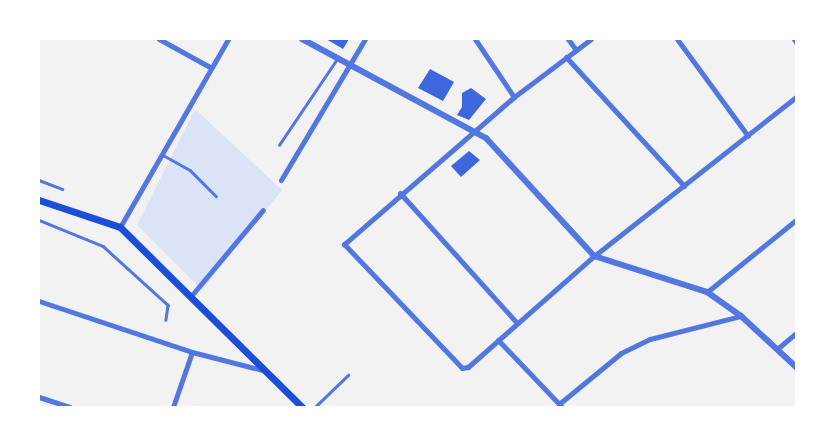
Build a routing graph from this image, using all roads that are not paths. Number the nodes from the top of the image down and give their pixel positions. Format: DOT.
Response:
graph roads {
  1 [pos="158,39"];
  2 [pos="228,39"];
  3 [pos="302,39"];
  4 [pos="365,39"];
  5 [pos="475,39"];
  6 [pos="568,39"];
  7 [pos="591,39"];
  8 [pos="677,39"];
  9 [pos="576,50"];
  10 [pos="566,57"];
  11 [pos="337,59"];
  12 [pos="210,67"];
  13 [pos="350,67"];
  14 [pos="514,97"];
  15 [pos="796,97"];
  16 [pos="473,130"];
  17 [pos="748,136"];
  18 [pos="279,145"];
  19 [pos="161,154"];
  20 [pos="39,180"];
  21 [pos="282,180"];
  22 [pos="684,186"];
  23 [pos="62,189"];
  24 [pos="400,192"];
  25 [pos="216,196"];
  26 [pos="39,200"];
  27 [pos="262,210"];
  28 [pos="39,220"];
  29 [pos="796,220"];
  30 [pos="120,227"];
  31 [pos="594,256"];
  32 [pos="707,292"];
  33 [pos="192,296"];
  34 [pos="39,301"];
  35 [pos="741,316"];
  36 [pos="166,320"];
  37 [pos="516,322"];
  38 [pos="796,333"];
  39 [pos="498,340"];
  40 [pos="777,349"];
  41 [pos="192,352"];
  42 [pos="796,366"];
  43 [pos="266,372"];
  44 [pos="348,375"];
  45 [pos="39,397"];
  46 [pos="560,406"];
  47 [pos="69,407"];
  48 [pos="172,407"];
  49 [pos="302,407"];
  50 [pos="315,407"];
  1 -- 12 [label="street"];
  2 -- 12 [label="street"];
  3 -- 11 [label="street"];
  4 -- 13 [label="street"];
  5 -- 14 [label="street"];
  6 -- 9 [label="street"];
  7 -- 9 [label="street"];
  8 -- 17 [label="street"];
  9 -- 10 [label="street"];
  10 -- 14 [label="street"];
  10 -- 22 [label="street"];
  11 -- 13 [label="street"];
  11 -- 18 [label="lane"];
  12 -- 19 [label="street"];
  13 -- 16 [label="street"];
  13 -- 21 [label="street"];
  14 -- 16 [label="street"];
  15 -- 17 [label="street"];
  16 -- 24 [label="street"];
  16 -- 31 [label="street"];
  17 -- 22 [label="street"];
  19 -- 25 [label="lane"];
  19 -- 30 [label="street"];
  20 -- 23 [label="lane"];
  22 -- 31 [label="street"];
  24 -- 37 [label="street"];
  24 -- 39 [label="street"];
  26 -- 30 [label="main road"];
  27 -- 33 [label="street"];
  28 -- 36 [label="lane"];
  29 -- 32 [label="street"];
  30 -- 33 [label="main road"];
  31 -- 32 [label="street"];
  31 -- 37 [label="street"];
  32 -- 35 [label="street"];
  33 -- 43 [label="main road"];
  34 -- 41 [label="street"];
  35 -- 40 [label="street"];
  35 -- 46 [label="street"];
  37 -- 39 [label="street"];
  38 -- 40 [label="street"];
  39 -- 46 [label="street"];
  40 -- 42 [label="street"];
  41 -- 43 [label="street"];
  41 -- 48 [label="street"];
  43 -- 49 [label="main road"];
  44 -- 50 [label="lane"];
  45 -- 47 [label="street"];
}
